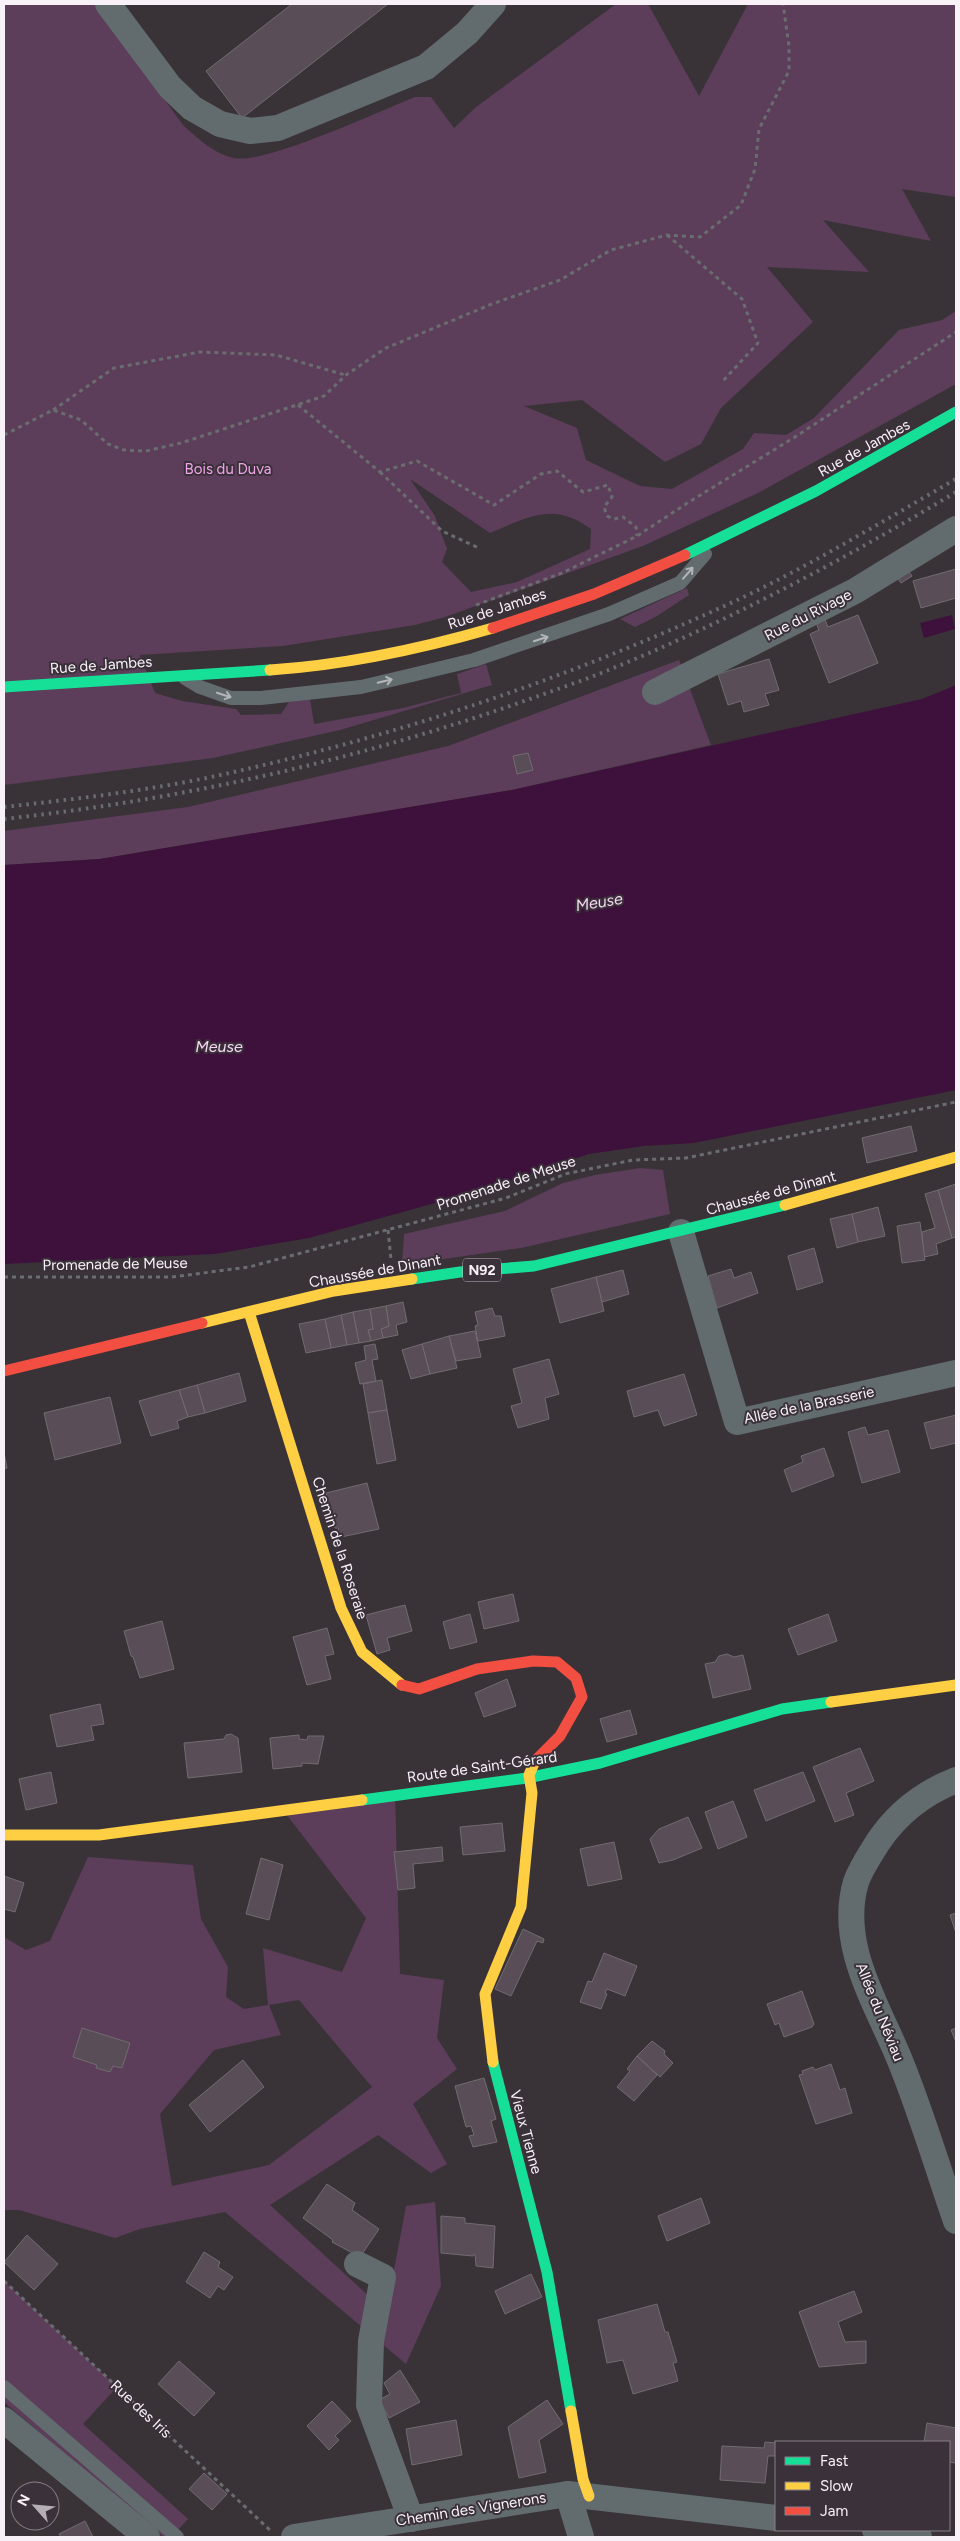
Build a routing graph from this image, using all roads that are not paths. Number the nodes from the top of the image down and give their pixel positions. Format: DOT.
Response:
graph roads {
  1 [pos="108,4"];
  2 [pos="493,4"];
  3 [pos="956,412"];
  4 [pos="956,529"];
  5 [pos="718,540"];
  6 [pos="180,675"];
  7 [pos="4,687"];
  8 [pos="655,692"];
  9 [pos="956,1157"];
  10 [pos="681,1232"];
  11 [pos="249,1312"];
  12 [pos="4,1370"];
  13 [pos="956,1373"];
  14 [pos="956,1685"];
  15 [pos="527,1778"];
  16 [pos="956,1780"];
  17 [pos="4,1835"];
  18 [pos="956,2221"];
  19 [pos="357,2264"];
  20 [pos="4,2387"];
  21 [pos="4,2420"];
  22 [pos="578,2495"];
  23 [pos="411,2518"];
  24 [pos="775,2518"];
  25 [pos="881,2531"];
  26 [pos="147,2537"];
  27 [pos="177,2537"];
  28 [pos="294,2537"];
  29 [pos="581,2537"];
  30 [pos="919,2537"];
  1 -- 2 [label="street"];
  3 -- 5 [label="main road, Rue de Jambes"];
  4 -- 8 [label="street, Rue du Rivage"];
  5 -- 6 [label="main road, Rue de Jambes"];
  6 -- 5 [label="lane, one-way"];
  6 -- 7 [label="main road, Rue de Jambes"];
  9 -- 10 [label="main road, Chaussée de Dinant / N92"];
  10 -- 11 [label="main road, Chaussée de Dinant / N92"];
  10 -- 13 [label="street, Allée de la Brasserie"];
  11 -- 12 [label="main road, Chaussée de Dinant / N92"];
  11 -- 15 [label="main road, Chemin de la Roseraie"];
  14 -- 15 [label="main road, Route de Saint-Gérard"];
  15 -- 17 [label="main road, Route de Saint-Gérard"];
  15 -- 22 [label="main road, Vieux Tienne"];
  16 -- 18 [label="street, Allée du Néviau"];
  19 -- 23 [label="street"];
  20 -- 27 [label="lane"];
  21 -- 26 [label="street"];
  22 -- 23 [label="street, Chemin des Vignerons"];
  22 -- 24 [label="street, Chemin des Vignerons"];
  22 -- 29 [label="street"];
  23 -- 28 [label="street, Chemin des Vignerons"];
  25 -- 30 [label="street"];
}
